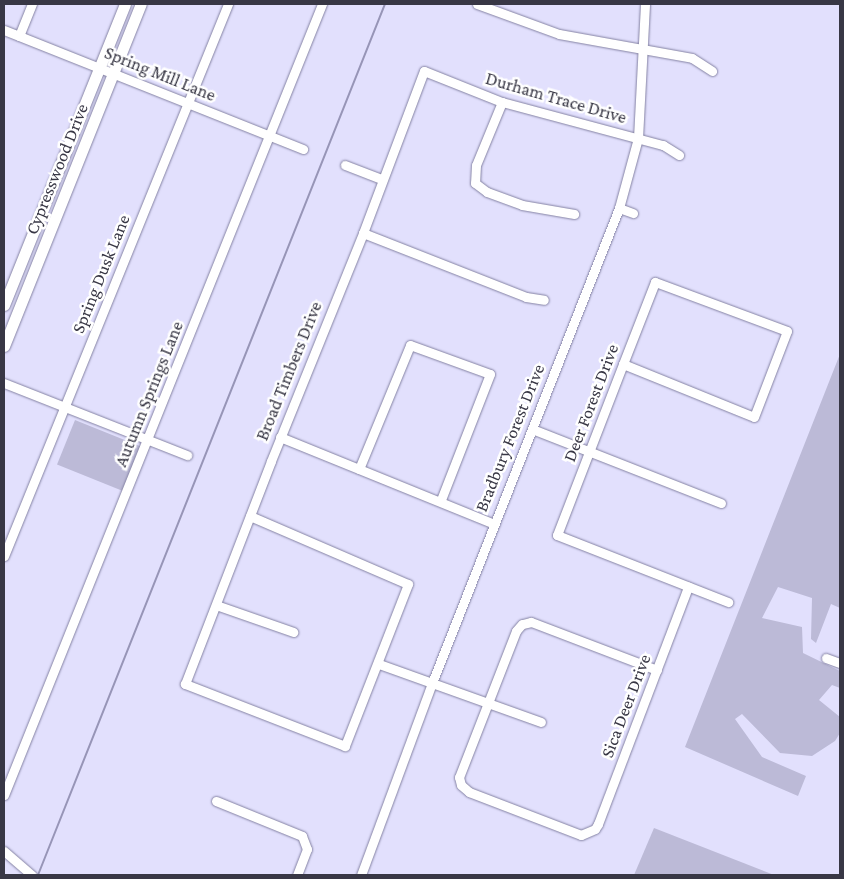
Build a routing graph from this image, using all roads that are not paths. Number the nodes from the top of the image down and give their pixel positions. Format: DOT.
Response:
graph roads {
  1 [pos="32,4"];
  2 [pos="125,4"];
  3 [pos="141,4"];
  4 [pos="228,4"];
  5 [pos="322,4"];
  6 [pos="477,4"];
  7 [pos="645,4"];
  8 [pos="4,30"];
  9 [pos="19,36"];
  10 [pos="643,48"];
  11 [pos="100,66"];
  12 [pos="424,71"];
  13 [pos="712,71"];
  14 [pos="114,72"];
  15 [pos="502,102"];
  16 [pos="188,103"];
  17 [pos="270,136"];
  18 [pos="638,138"];
  19 [pos="303,149"];
  20 [pos="679,155"];
  21 [pos="345,165"];
  22 [pos="382,179"];
  23 [pos="619,208"];
  24 [pos="633,213"];
  25 [pos="574,214"];
  26 [pos="38,219"];
  27 [pos="53,225"];
  28 [pos="363,233"];
  29 [pos="544,300"];
  30 [pos="4,305"];
  31 [pos="4,346"];
  32 [pos="623,364"];
  33 [pos="4,383"];
  34 [pos="64,408"];
  35 [pos="532,429"];
  36 [pos="280,437"];
  37 [pos="149,440"];
  38 [pos="589,452"];
  39 [pos="187,455"];
  40 [pos="359,469"];
  41 [pos="441,500"];
  42 [pos="721,503"];
  43 [pos="250,516"];
  44 [pos="494,524"];
  45 [pos="4,556"];
  46 [pos="688,587"];
  47 [pos="728,602"];
  48 [pos="216,604"];
  49 [pos="293,632"];
  50 [pos="826,658"];
  51 [pos="840,663"];
  52 [pos="379,664"];
  53 [pos="657,670"];
  54 [pos="432,683"];
  55 [pos="488,703"];
  56 [pos="540,722"];
  57 [pos="4,795"];
  58 [pos="216,801"];
  59 [pos="4,851"];
  60 [pos="32,875"];
  61 [pos="297,875"];
  62 [pos="361,875"];
  1 -- 9 [label="street"];
  2 -- 11 [label="main road, Cypresswood Drive"];
  3 -- 14 [label="main road, Cypresswood Drive"];
  4 -- 16 [label="street, Spring Dusk Lane"];
  5 -- 17 [label="street, Autumn Springs Lane"];
  6 -- 10 [label="street"];
  7 -- 10 [label="street, Bradbury Forest Drive"];
  8 -- 9 [label="street, Spring Mill Lane"];
  9 -- 11 [label="street, Spring Mill Lane"];
  10 -- 13 [label="street"];
  10 -- 18 [label="street, Bradbury Forest Drive"];
  11 -- 14 [label="street, Spring Mill Lane"];
  11 -- 26 [label="main road, Cypresswood Drive"];
  12 -- 15 [label="street, Durham Trace Drive"];
  12 -- 22 [label="street, Broad Timbers Drive"];
  14 -- 16 [label="street, Spring Mill Lane"];
  14 -- 27 [label="main road, Cypresswood Drive"];
  15 -- 18 [label="street, Durham Trace Drive"];
  15 -- 25 [label="street"];
  16 -- 17 [label="street, Spring Mill Lane"];
  16 -- 34 [label="street, Spring Dusk Lane"];
  17 -- 19 [label="street, Spring Mill Lane"];
  17 -- 37 [label="street, Autumn Springs Lane"];
  18 -- 20 [label="street, Durham Trace Drive"];
  18 -- 23 [label="street, Bradbury Forest Drive"];
  21 -- 22 [label="street"];
  22 -- 28 [label="street, Broad Timbers Drive"];
  23 -- 24 [label="street"];
  23 -- 35 [label="street, Bradbury Forest Drive"];
  26 -- 27 [label="main road"];
  26 -- 30 [label="main road, Cypresswood Drive"];
  27 -- 31 [label="main road, Cypresswood Drive"];
  28 -- 29 [label="street"];
  28 -- 36 [label="street, Broad Timbers Drive"];
  32 -- 32 [label="street, Deer Forest Drive"];
  32 -- 38 [label="street, Deer Forest Drive"];
  33 -- 34 [label="street"];
  34 -- 37 [label="street"];
  34 -- 45 [label="street, Spring Dusk Lane"];
  35 -- 38 [label="street"];
  35 -- 44 [label="street, Bradbury Forest Drive"];
  36 -- 40 [label="street"];
  36 -- 43 [label="street, Broad Timbers Drive"];
  37 -- 39 [label="street"];
  37 -- 57 [label="street, Autumn Springs Lane"];
  38 -- 42 [label="street"];
  38 -- 46 [label="street, Deer Forest Drive"];
  40 -- 41 [label="street"];
  40 -- 41 [label="street"];
  41 -- 44 [label="street"];
  43 -- 48 [label="street, Broad Timbers Drive"];
  43 -- 52 [label="street"];
  44 -- 54 [label="street, Bradbury Forest Drive"];
  46 -- 47 [label="street"];
  46 -- 53 [label="street, Sica Deer Drive"];
  48 -- 49 [label="street"];
  48 -- 52 [label="street, Broad Timbers Drive"];
  50 -- 51 [label="street"];
  52 -- 54 [label="street"];
  53 -- 55 [label="street"];
  53 -- 55 [label="street, Sica Deer Drive"];
  54 -- 55 [label="street"];
  54 -- 62 [label="street, Bradbury Forest Drive"];
  55 -- 56 [label="street"];
  58 -- 61 [label="street"];
  59 -- 60 [label="street"];
}
